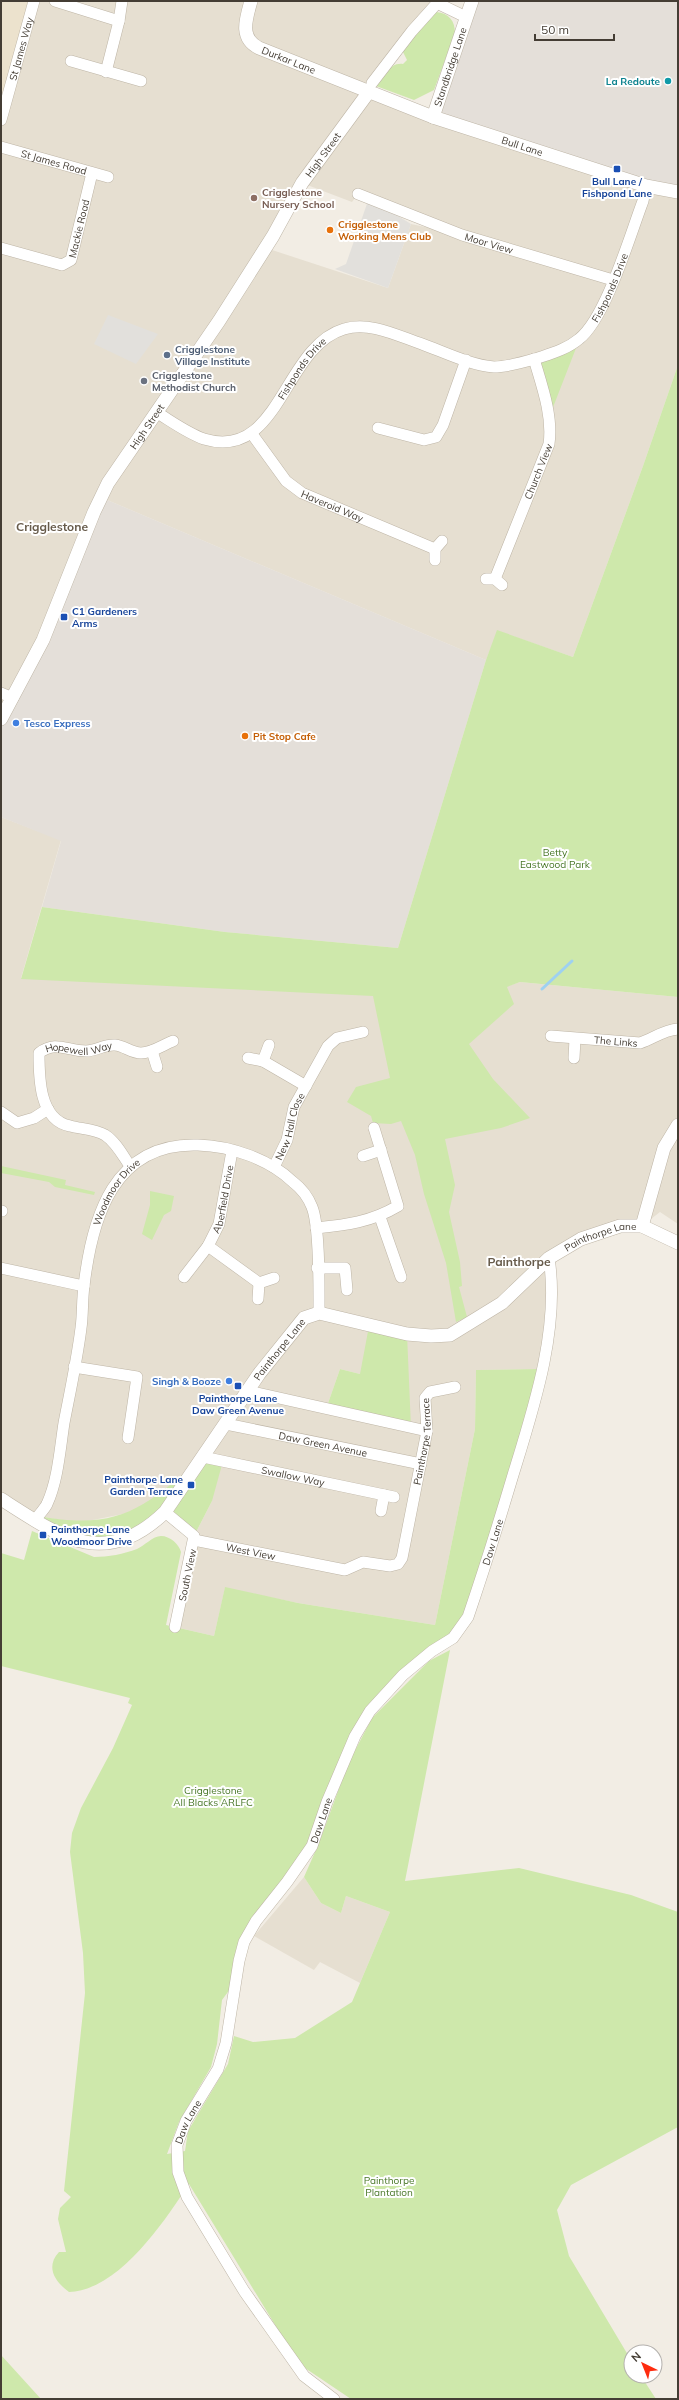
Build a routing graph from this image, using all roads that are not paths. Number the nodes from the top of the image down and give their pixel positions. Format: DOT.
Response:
graph roads {
  1 [pos="34,1"];
  2 [pos="55,1"];
  3 [pos="122,1"];
  4 [pos="250,1"];
  5 [pos="472,1"];
  6 [pos="438,2"];
  7 [pos="466,17"];
  8 [pos="119,21"];
  9 [pos="71,61"];
  10 [pos="106,72"];
  11 [pos="141,81"];
  12 [pos="370,88"];
  13 [pos="433,117"];
  14 [pos="1,120"];
  15 [pos="1,147"];
  16 [pos="92,173"];
  17 [pos="108,177"];
  18 [pos="646,186"];
  19 [pos="678,192"];
  20 [pos="358,194"];
  21 [pos="1,248"];
  22 [pos="613,280"];
  23 [pos="534,359"];
  24 [pos="466,360"];
  25 [pos="156,412"];
  26 [pos="377,427"];
  27 [pos="252,434"];
  28 [pos="437,550"];
  29 [pos="494,581"];
  30 [pos="7,695"];
  31 [pos="1,719"];
  32 [pos="678,1029"];
  33 [pos="363,1032"];
  34 [pos="550,1036"];
  35 [pos="575,1039"];
  36 [pos="173,1041"];
  37 [pos="269,1045"];
  38 [pos="152,1051"];
  39 [pos="248,1058"];
  40 [pos="574,1058"];
  41 [pos="263,1061"];
  42 [pos="157,1067"];
  43 [pos="306,1086"];
  44 [pos="48,1109"];
  45 [pos="1,1112"];
  46 [pos="678,1125"];
  47 [pos="374,1128"];
  48 [pos="232,1150"];
  49 [pos="381,1150"];
  50 [pos="363,1156"];
  51 [pos="130,1166"];
  52 [pos="274,1167"];
  53 [pos="380,1217"];
  54 [pos="642,1226"];
  55 [pos="316,1228"];
  56 [pos="678,1243"];
  57 [pos="208,1246"];
  58 [pos="549,1258"];
  59 [pos="397,1264"];
  60 [pos="386,1267"];
  61 [pos="1,1268"];
  62 [pos="317,1268"];
  63 [pos="184,1276"];
  64 [pos="401,1277"];
  65 [pos="274,1278"];
  66 [pos="258,1282"];
  67 [pos="84,1286"];
  68 [pos="347,1290"];
  69 [pos="258,1299"];
  70 [pos="319,1313"];
  71 [pos="74,1367"];
  72 [pos="455,1387"];
  73 [pos="248,1391"];
  74 [pos="226,1424"];
  75 [pos="427,1431"];
  76 [pos="128,1438"];
  77 [pos="202,1457"];
  78 [pos="421,1464"];
  79 [pos="1,1499"];
  80 [pos="381,1511"];
  81 [pos="165,1512"];
  82 [pos="35,1521"];
  83 [pos="194,1540"];
  84 [pos="307,1564"];
  85 [pos="175,1627"];
  86 [pos="334,2399"];
  1 -- 14 [label="street, St James Way"];
  2 -- 8 [label="street"];
  3 -- 8 [label="street"];
  4 -- 12 [label="street, Durkar Lane"];
  5 -- 7 [label="street, Standbridge Lane"];
  6 -- 7 [label="street, Standbridge Lane"];
  6 -- 12 [label="street, Standbridge Lane"];
  7 -- 13 [label="street, Standbridge Lane"];
  8 -- 10 [label="street"];
  9 -- 10 [label="street"];
  10 -- 11 [label="street"];
  12 -- 13 [label="street, Bull Lane"];
  12 -- 25 [label="street, High Street"];
  13 -- 18 [label="street, Bull Lane"];
  15 -- 16 [label="street, St James Road"];
  16 -- 17 [label="street, St James Road"];
  16 -- 21 [label="street, Mackie Road"];
  18 -- 19 [label="street, Bull Lane"];
  18 -- 22 [label="street, Fishponds Drive"];
  20 -- 22 [label="street, Moor View"];
  22 -- 23 [label="street, Fishponds Drive"];
  23 -- 24 [label="street, Fishponds Drive"];
  23 -- 29 [label="street, Church View"];
  24 -- 26 [label="street"];
  24 -- 27 [label="street, Fishponds Drive"];
  25 -- 27 [label="street, Fishponds Drive"];
  25 -- 30 [label="street, High Street"];
  27 -- 28 [label="street, Haveroid Way"];
  30 -- 31 [label="street, High Street"];
  32 -- 35 [label="street, The Links"];
  33 -- 43 [label="street, New Hall Close"];
  34 -- 35 [label="street, The Links"];
  35 -- 40 [label="street"];
  36 -- 38 [label="street, Hopewell Way"];
  37 -- 41 [label="street"];
  38 -- 42 [label="street"];
  38 -- 44 [label="street, Hopewell Way"];
  39 -- 41 [label="street, New Hall Close"];
  41 -- 43 [label="street, New Hall Close"];
  43 -- 52 [label="street, New Hall Close"];
  44 -- 45 [label="street"];
  44 -- 51 [label="street, Hopewell Way"];
  46 -- 54 [label="street"];
  47 -- 49 [label="street"];
  48 -- 51 [label="street, Woodmoor Drive"];
  48 -- 52 [label="street, Woodmoor Drive"];
  48 -- 57 [label="street, Aberfield Drive"];
  49 -- 50 [label="street"];
  49 -- 53 [label="street"];
  51 -- 67 [label="street, Woodmoor Drive"];
  52 -- 55 [label="street, Woodmoor Drive"];
  53 -- 55 [label="street"];
  53 -- 59 [label="street"];
  54 -- 56 [label="street, Painthorpe Lane"];
  54 -- 58 [label="street, Painthorpe Lane"];
  55 -- 62 [label="street, Woodmoor Drive"];
  57 -- 63 [label="street, Aberfield Drive"];
  57 -- 66 [label="street, Aberfield Drive"];
  58 -- 70 [label="street, Painthorpe Lane"];
  58 -- 86 [label="street, Daw Lane"];
  59 -- 60 [label="street"];
  59 -- 64 [label="street"];
  61 -- 67 [label="street"];
  62 -- 68 [label="street"];
  62 -- 70 [label="street, Woodmoor Drive"];
  65 -- 66 [label="street"];
  66 -- 69 [label="street"];
  67 -- 71 [label="street, Woodmoor Drive"];
  70 -- 73 [label="street, Painthorpe Lane"];
  71 -- 76 [label="street"];
  71 -- 82 [label="street, Woodmoor Drive"];
  72 -- 75 [label="street, Painthorpe Terrace"];
  73 -- 74 [label="street, Painthorpe Lane"];
  73 -- 75 [label="street"];
  74 -- 77 [label="street, Painthorpe Lane"];
  74 -- 78 [label="street, Daw Green Avenue"];
  75 -- 78 [label="street, Painthorpe Terrace"];
  77 -- 80 [label="street, Swallow Way"];
  77 -- 81 [label="street, Painthorpe Lane"];
  78 -- 84 [label="street, Painthorpe Terrace"];
  79 -- 82 [label="street, Painthorpe Lane"];
  81 -- 82 [label="street, Painthorpe Lane"];
  81 -- 83 [label="street, South View"];
  83 -- 84 [label="street, West View"];
  83 -- 85 [label="street, South View"];
}
